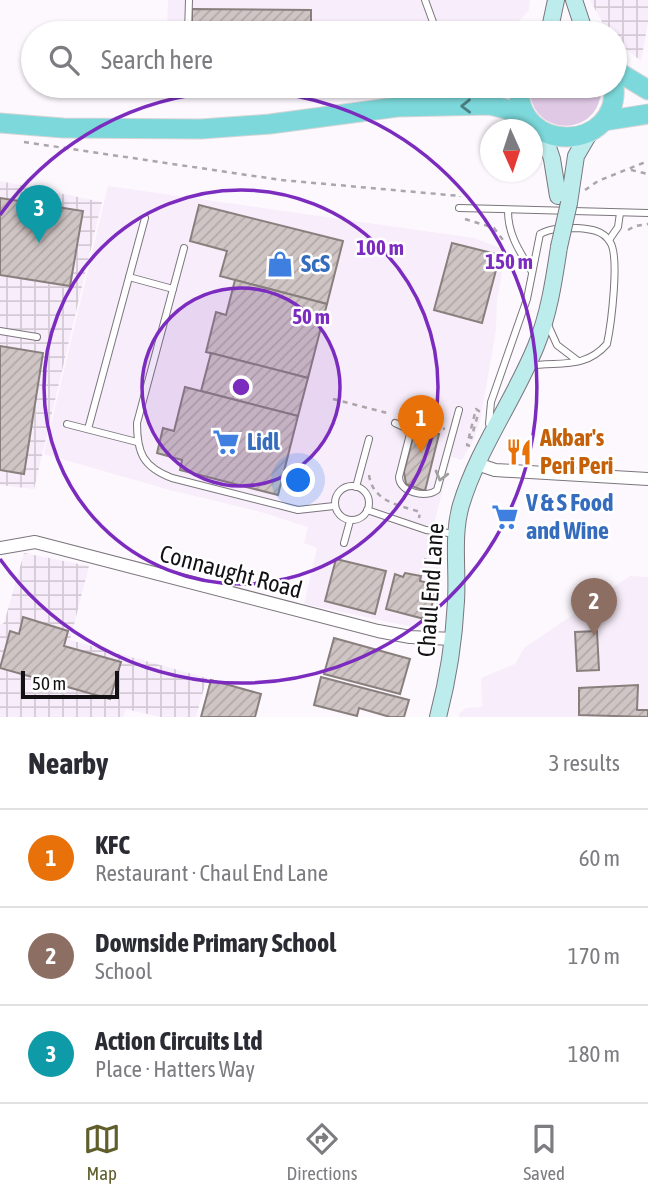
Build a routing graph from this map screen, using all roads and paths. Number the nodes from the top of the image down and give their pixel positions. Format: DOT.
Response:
graph roads {
  1 [pos="189,0"];
  2 [pos="425,0"];
  3 [pos="556,0"];
  4 [pos="574,0"];
  5 [pos="188,21"];
  6 [pos="433,21"];
  7 [pos="552,21"];
  8 [pos="581,21"];
  9 [pos="627,77"];
  10 [pos="648,90"];
  11 [pos="428,98"];
  12 [pos="519,98"];
  13 [pos="612,98"];
  14 [pos="397,107"];
  15 [pos="648,114"];
  16 [pos="523,119"];
  17 [pos="531,119"];
  18 [pos="0,123"];
  19 [pos="597,127"];
  20 [pos="543,129"];
  21 [pos="543,140"];
  22 [pos="24,142"];
  23 [pos="648,161"];
  24 [pos="631,169"];
  25 [pos="648,174"];
  26 [pos="570,195"];
  27 [pos="459,208"];
  28 [pos="508,211"];
  29 [pos="648,213"];
  30 [pos="621,214"];
  31 [pos="145,218"];
  32 [pos="609,240"];
  33 [pos="184,248"];
  34 [pos="533,272"];
  35 [pos="129,277"];
  36 [pos="173,289"];
  37 [pos="544,318"];
  38 [pos="0,331"];
  39 [pos="37,337"];
  40 [pos="579,362"];
  41 [pos="527,366"];
  42 [pos="459,410"];
  43 [pos="67,424"];
  44 [pos="396,424"];
  45 [pos="88,429"];
  46 [pos="496,429"];
  47 [pos="369,439"];
  48 [pos="137,442"];
  49 [pos="474,444"];
  50 [pos="467,445"];
  51 [pos="477,464"];
  52 [pos="369,473"];
  53 [pos="648,479"];
  54 [pos="356,487"];
  55 [pos="334,506"];
  56 [pos="367,510"];
  57 [pos="420,512"];
  58 [pos="350,521"];
  59 [pos="456,534"];
  60 [pos="344,543"];
  61 [pos="430,546"];
  62 [pos="0,548"];
  63 [pos="424,563"];
  64 [pos="453,639"];
  65 [pos="438,717"];
  1 -- 5 [label="lane"];
  2 -- 6 [label="lane"];
  3 -- 7 [label="street"];
  4 -- 8 [label="street"];
  9 -- 10 [label="main road"];
  11 -- 14 [label="main road"];
  12 -- 17 [label="main road"];
  13 -- 19 [label="main road"];
  16 -- 14 [label="main road, one-way"];
  14 -- 18 [label="main road"];
  15 -- 19 [label="main road"];
  19 -- 20 [label="main road"];
  19 -- 26 [label="street, Chaul End Lane"];
  21 -- 26 [label="street, Chaul End Lane"];
  22 -- 27 [label="path"];
  23 -- 24 [label="path"];
  24 -- 25 [label="path"];
  24 -- 26 [label="path"];
  26 -- 37 [label="street, Chaul End Lane"];
  27 -- 28 [label="lane"];
  28 -- 30 [label="lane"];
  28 -- 34 [label="lane"];
  29 -- 30 [label="lane"];
  30 -- 32 [label="lane"];
  31 -- 35 [label="lane"];
  32 -- 34 [label="lane"];
  32 -- 40 [label="lane"];
  33 -- 36 [label="lane"];
  34 -- 46 [label="lane"];
  35 -- 36 [label="lane"];
  35 -- 45 [label="lane"];
  36 -- 48 [label="lane"];
  37 -- 40 [label="lane"];
  37 -- 41 [label="street, Chaul End Lane"];
  38 -- 39 [label="lane"];
  40 -- 41 [label="lane"];
  41 -- 46 [label="street, Chaul End Lane"];
  42 -- 44 [label="lane, one-way"];
  43 -- 45 [label="lane"];
  45 -- 48 [label="lane"];
  46 -- 51 [label="street, Chaul End Lane"];
  47 -- 54 [label="lane"];
  48 -- 55 [label="lane"];
  49 -- 50 [label="path"];
  51 -- 53 [label="street"];
  51 -- 59 [label="street, Chaul End Lane"];
  52 -- 57 [label="path"];
  54 -- 55 [label="lane"];
  54 -- 56 [label="lane"];
  55 -- 58 [label="lane"];
  56 -- 58 [label="lane"];
  56 -- 59 [label="lane"];
  58 -- 60 [label="lane"];
  59 -- 64 [label="street, Chaul End Lane"];
  61 -- 63 [label="path"];
  62 -- 64 [label="street, Connaught Road"];
  64 -- 65 [label="street, Chaul End Lane"];
}
